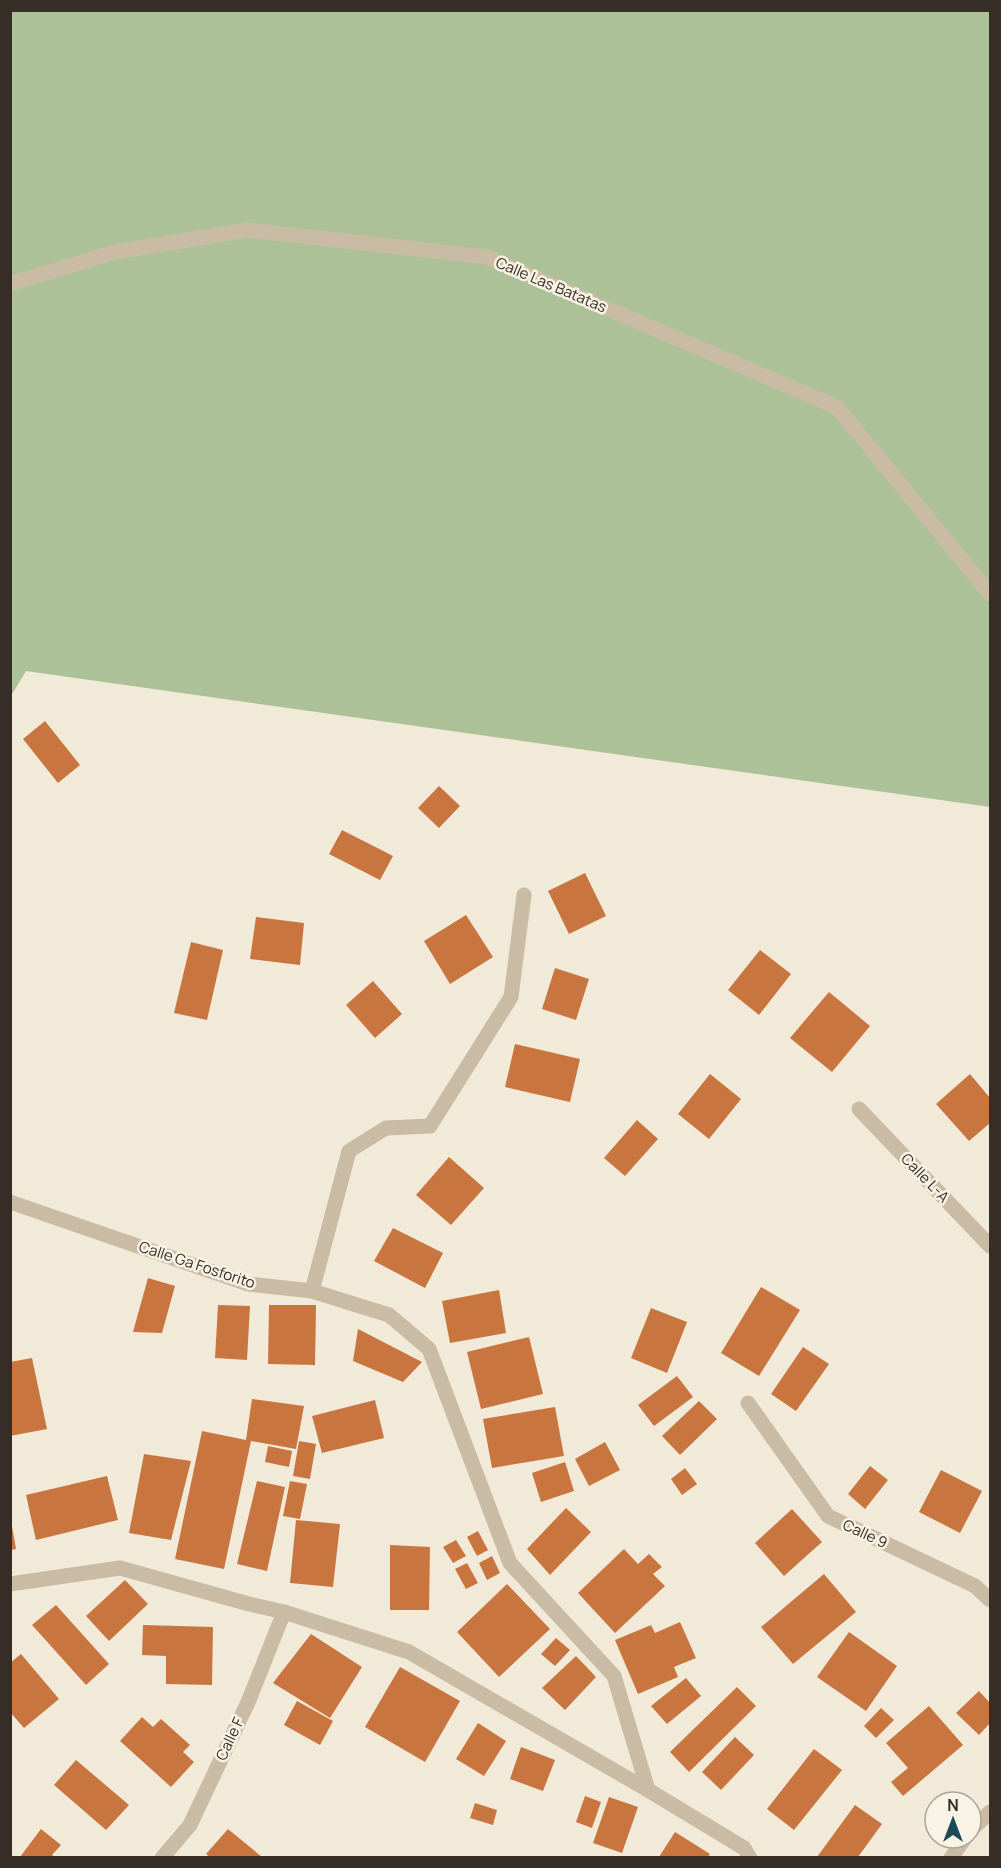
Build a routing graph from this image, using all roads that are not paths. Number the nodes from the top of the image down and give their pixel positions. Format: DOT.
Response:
graph roads {
  1 [pos="10,284"];
  2 [pos="990,594"];
  3 [pos="524,895"];
  4 [pos="859,1109"];
  5 [pos="10,1202"];
  6 [pos="990,1246"];
  7 [pos="312,1291"];
  8 [pos="748,1403"];
  9 [pos="10,1584"];
  10 [pos="990,1600"];
  11 [pos="284,1612"];
  12 [pos="648,1790"];
  13 [pos="162,1857"];
  14 [pos="750,1857"];
  1 -- 2 [label="street, Calle Las Batatas"];
  3 -- 7 [label="street"];
  4 -- 6 [label="street, Calle L-A"];
  5 -- 7 [label="street, Calle Ga Fosforito"];
  7 -- 12 [label="street, Calle Ga Fosforito"];
  8 -- 10 [label="street, Calle 9"];
  9 -- 11 [label="street"];
  11 -- 12 [label="street"];
  11 -- 13 [label="street, Calle F"];
  12 -- 14 [label="street"];
}
